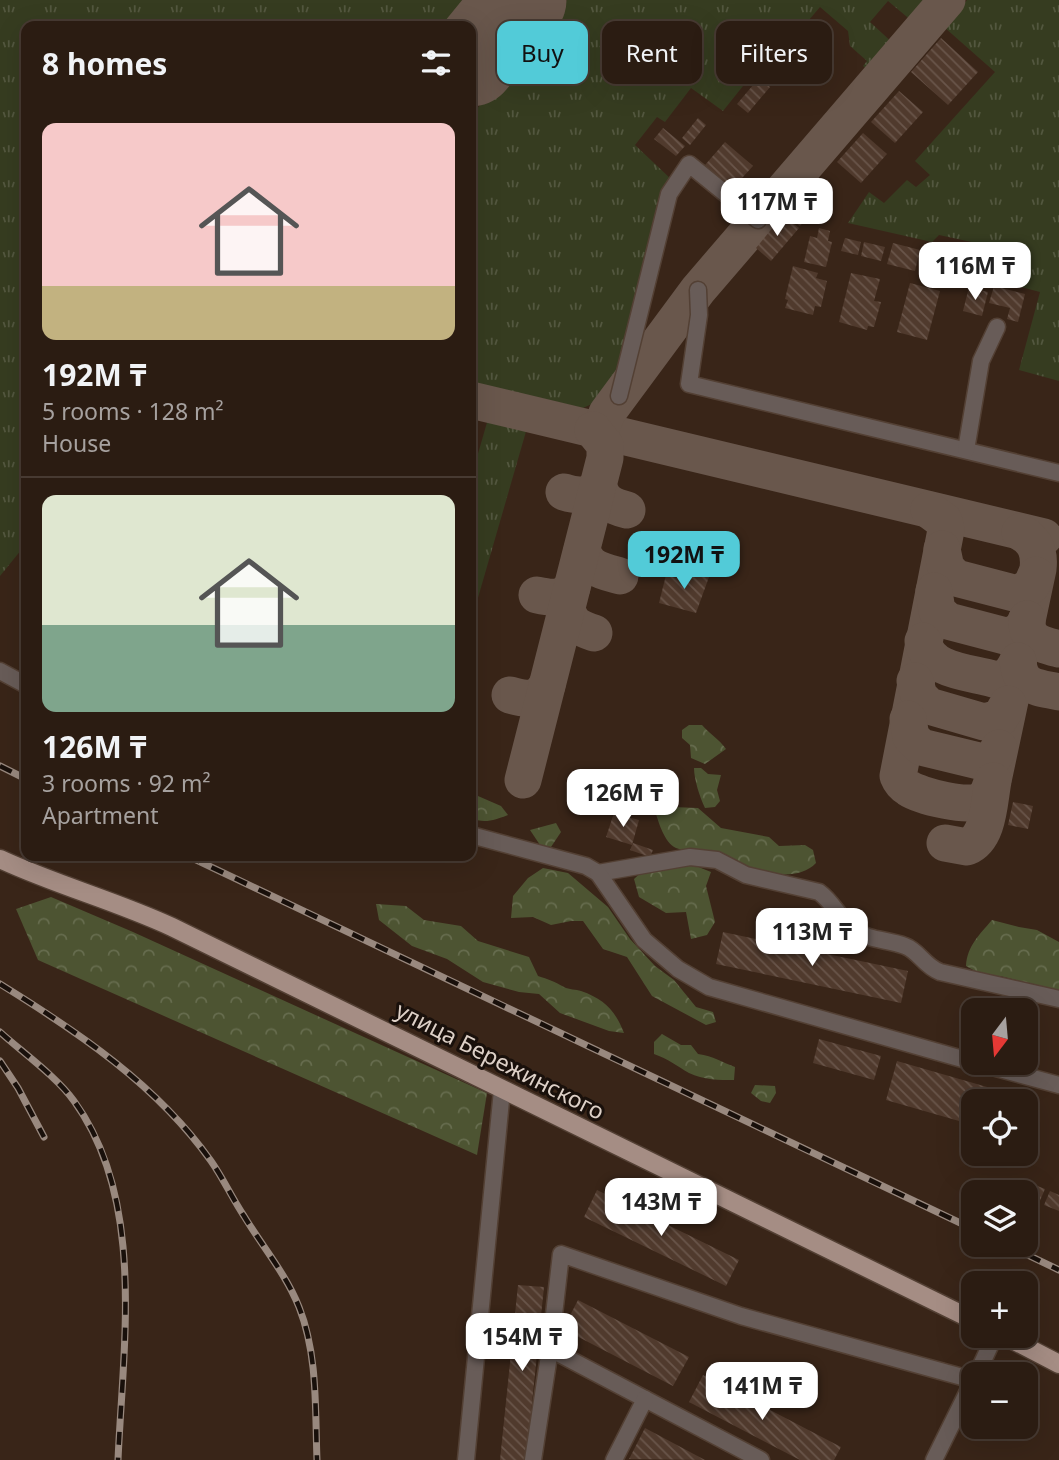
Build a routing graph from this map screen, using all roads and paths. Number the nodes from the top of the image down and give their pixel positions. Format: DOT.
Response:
graph roads {
  1 [pos="758,220"];
  2 [pos="698,290"];
  3 [pos="997,327"];
  4 [pos="620,396"];
  5 [pos="966,450"];
  6 [pos="1059,473"];
  7 [pos="0,671"];
  8 [pos="21,682"];
  9 [pos="476,836"];
  10 [pos="0,859"];
  11 [pos="598,873"];
  12 [pos="1059,999"];
  13 [pos="961,1058"];
  14 [pos="1024,1075"];
  15 [pos="1059,1084"];
  16 [pos="502,1090"];
  17 [pos="961,1314"];
  18 [pos="1028,1348"];
  19 [pos="550,1349"];
  20 [pos="1059,1364"];
  21 [pos="961,1378"];
  22 [pos="645,1399"];
  23 [pos="961,1405"];
  24 [pos="466,1460"];
  25 [pos="533,1460"];
  26 [pos="614,1460"];
  27 [pos="761,1460"];
  28 [pos="934,1460"];
  1 -- 4 [label="street"];
  2 -- 5 [label="street"];
  3 -- 5 [label="street"];
  5 -- 6 [label="street"];
  7 -- 8 [label="street"];
  9 -- 11 [label="street"];
  10 -- 16 [label="main road, улица Бережинского"];
  11 -- 12 [label="street"];
  11 -- 13 [label="street"];
  14 -- 15 [label="street"];
  16 -- 17 [label="main road, улица Бережинского"];
  16 -- 24 [label="street"];
  18 -- 20 [label="main road"];
  19 -- 21 [label="street"];
  19 -- 22 [label="street"];
  19 -- 25 [label="street"];
  22 -- 26 [label="street"];
  22 -- 27 [label="street"];
  23 -- 28 [label="street"];
}
